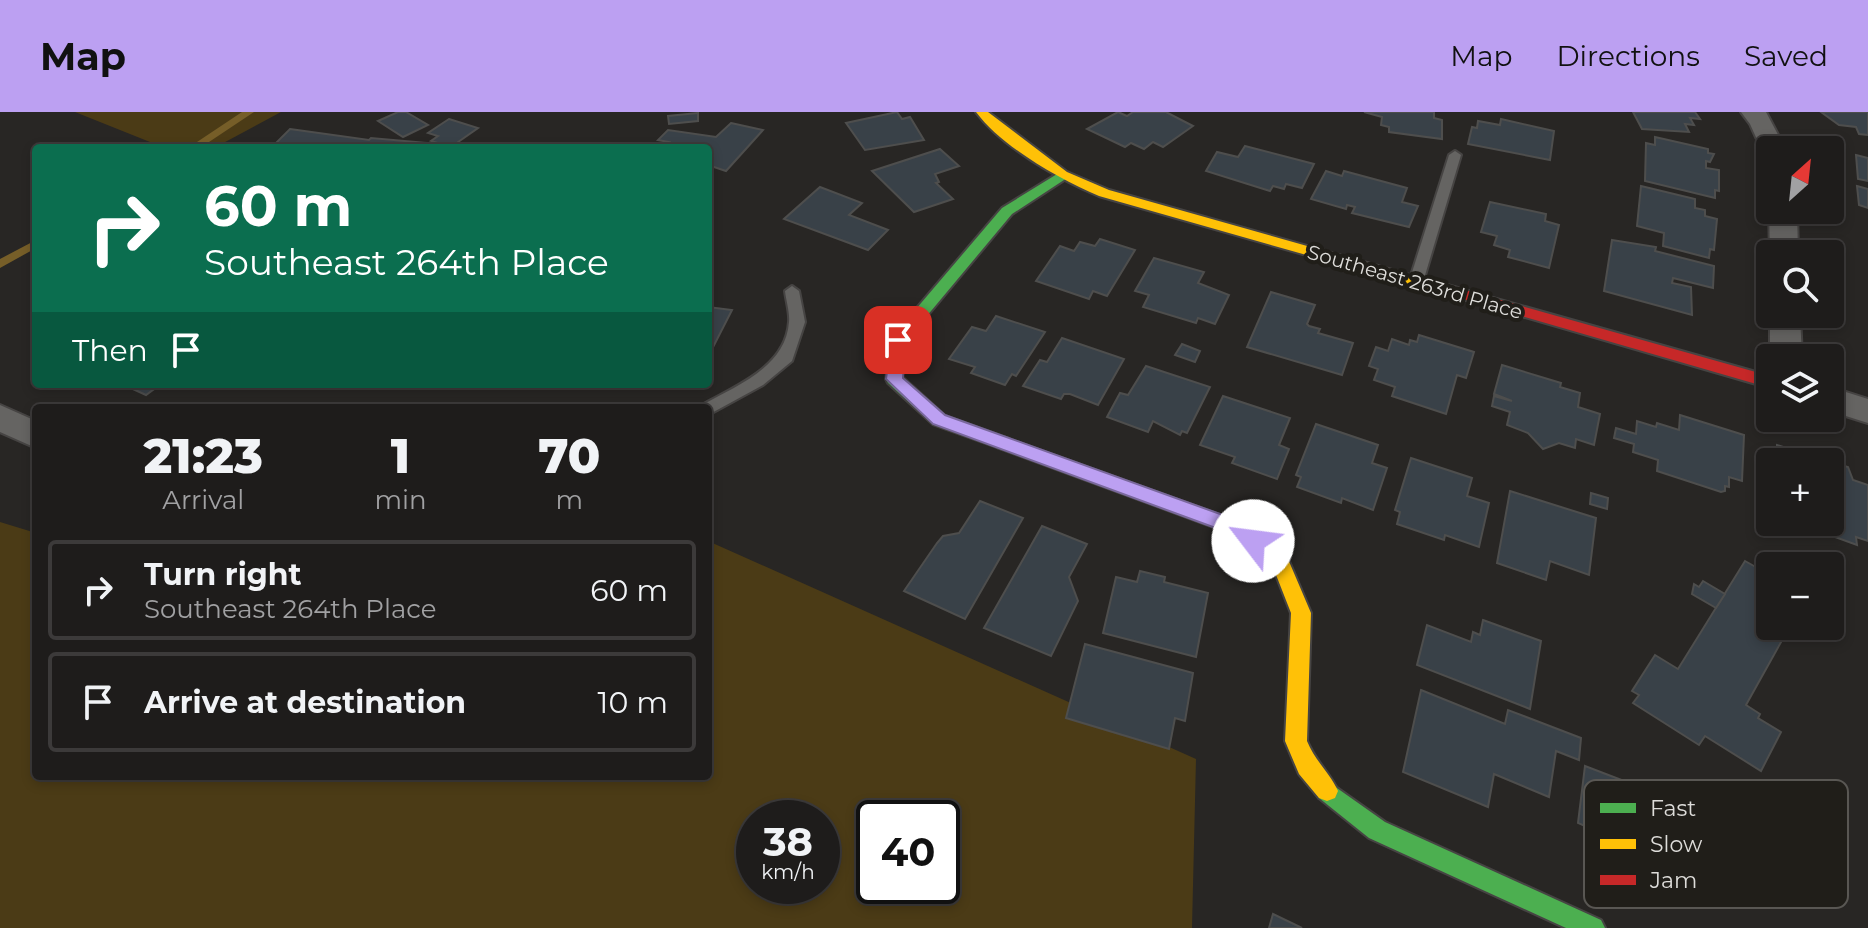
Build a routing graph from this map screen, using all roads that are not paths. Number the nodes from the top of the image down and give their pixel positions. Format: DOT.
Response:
graph roads {
  1 [pos="982,112"];
  2 [pos="1753,112"];
  3 [pos="1767,136"];
  4 [pos="1455,155"];
  5 [pos="1062,175"];
  6 [pos="1416,282"];
  7 [pos="792,291"];
  8 [pos="1756,378"];
  9 [pos="1844,403"];
  10 [pos="712,407"];
  11 [pos="1868,411"];
  12 [pos="0,417"];
  13 [pos="32,434"];
  14 [pos="1593,928"];
  1 -- 5 [label="street, Southeast 263rd Place"];
  2 -- 3 [label="street"];
  4 -- 6 [label="lane"];
  5 -- 6 [label="street, Southeast 263rd Place"];
  5 -- 14 [label="street"];
  6 -- 8 [label="street, Southeast 263rd Place"];
  7 -- 10 [label="lane"];
  9 -- 11 [label="street"];
  12 -- 13 [label="street"];
}
